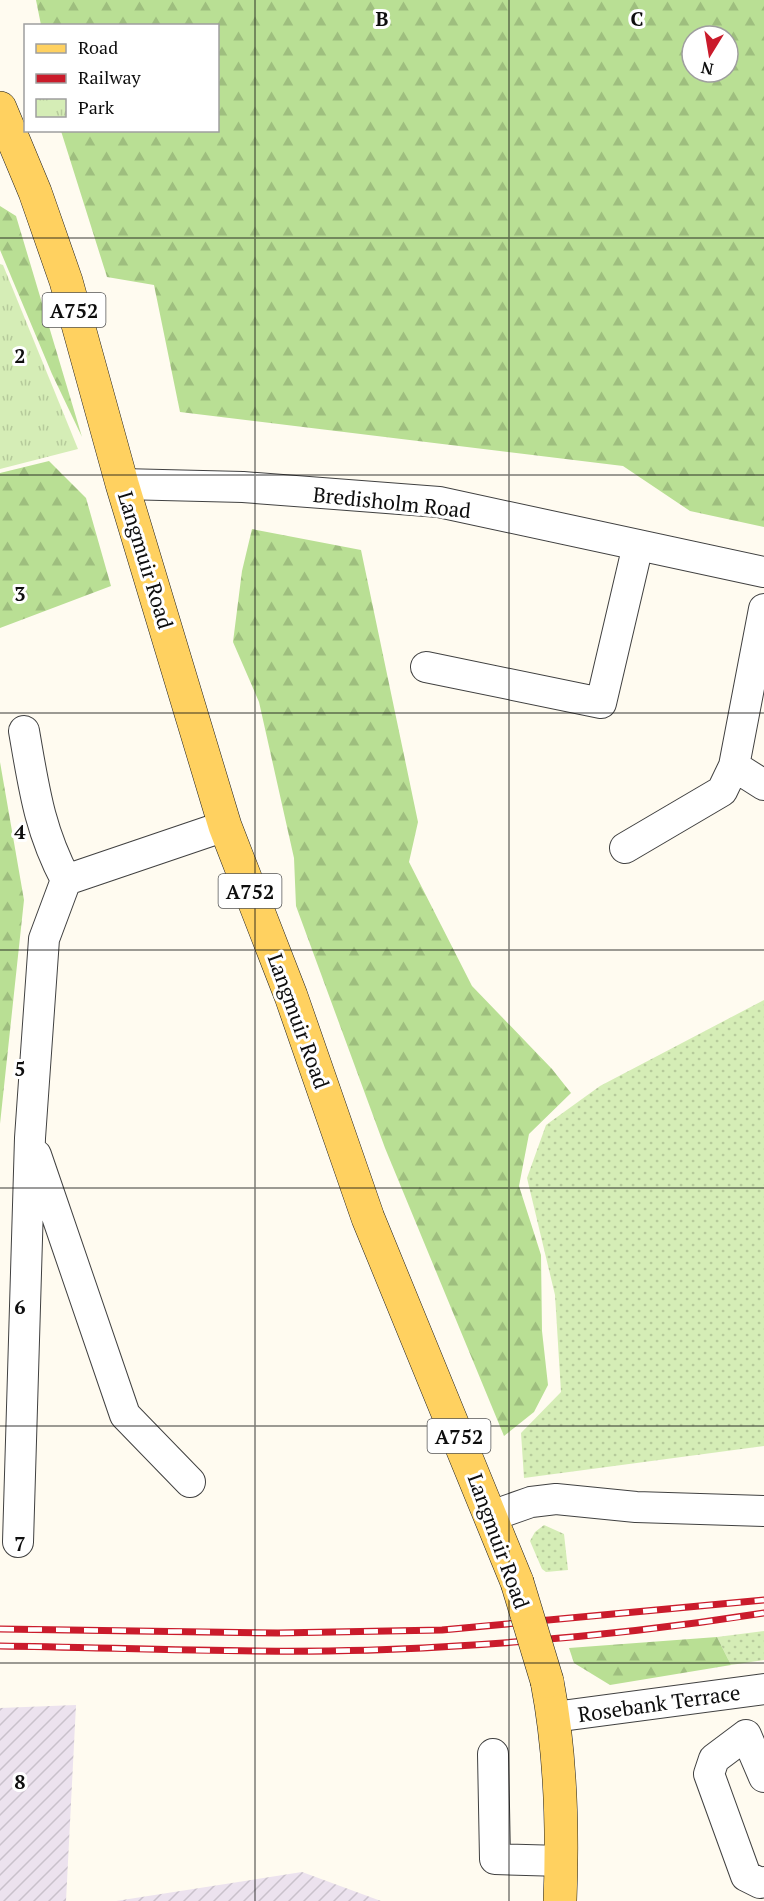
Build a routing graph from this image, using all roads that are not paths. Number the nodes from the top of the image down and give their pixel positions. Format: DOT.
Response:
graph roads {
  1 [pos="0,108"];
  2 [pos="6,134"];
  3 [pos="122,484"];
  4 [pos="638,545"];
  5 [pos="764,572"];
  6 [pos="764,609"];
  7 [pos="426,667"];
  8 [pos="24,731"];
  9 [pos="734,766"];
  10 [pos="764,785"];
  11 [pos="225,826"];
  12 [pos="625,848"];
  13 [pos="66,880"];
  14 [pos="30,1138"];
  15 [pos="190,1482"];
  16 [pos="764,1511"];
  17 [pos="491,1516"];
  18 [pos="18,1542"];
  19 [pos="764,1689"];
  20 [pos="724,1695"];
  21 [pos="554,1717"];
  22 [pos="746,1735"];
  23 [pos="493,1754"];
  24 [pos="764,1777"];
  25 [pos="562,1861"];
  26 [pos="764,1882"];
  27 [pos="560,1901"];
  1 -- 2 [label="main road, Langmuir Road / A752"];
  2 -- 3 [label="main road, Langmuir Road / A752"];
  3 -- 4 [label="street, Bredisholm Road"];
  3 -- 11 [label="main road, Langmuir Road / A752"];
  4 -- 5 [label="street, Bredisholm Road"];
  4 -- 7 [label="street"];
  6 -- 9 [label="street"];
  8 -- 13 [label="street"];
  9 -- 10 [label="street"];
  9 -- 12 [label="street"];
  11 -- 13 [label="street"];
  11 -- 17 [label="main road, Langmuir Road / A752"];
  13 -- 14 [label="street"];
  14 -- 15 [label="street"];
  14 -- 18 [label="street"];
  16 -- 17 [label="street"];
  17 -- 21 [label="main road, Langmuir Road / A752, bridge"];
  19 -- 20 [label="street, Rosebank Terrace"];
  20 -- 21 [label="street, Rosebank Terrace"];
  20 -- 22 [label="street"];
  21 -- 25 [label="main road, Langmuir Road / A752"];
  22 -- 24 [label="street"];
  22 -- 26 [label="street"];
  23 -- 25 [label="street"];
  25 -- 27 [label="main road, Langmuir Road / A752"];
}
